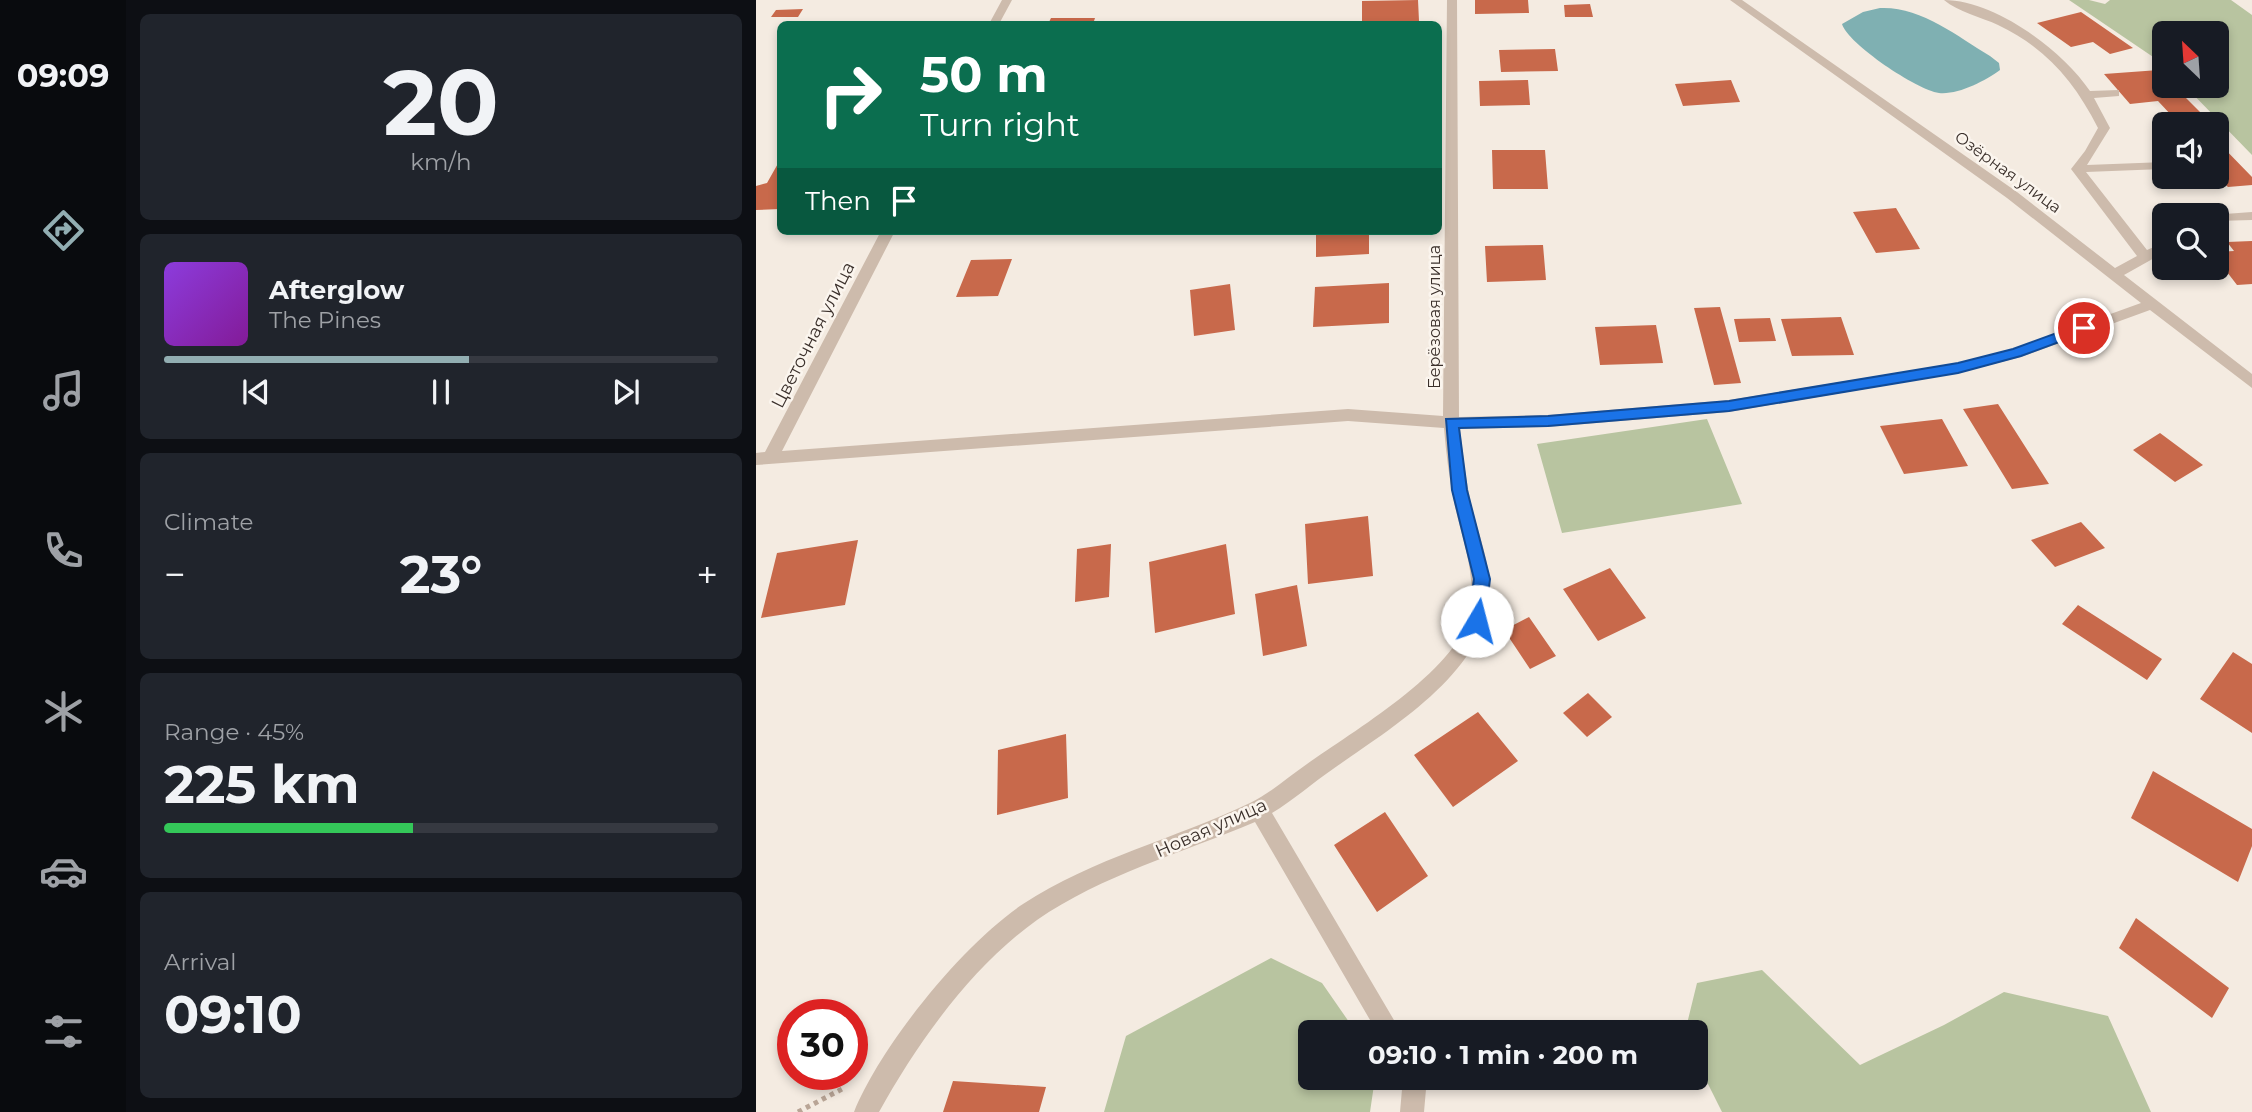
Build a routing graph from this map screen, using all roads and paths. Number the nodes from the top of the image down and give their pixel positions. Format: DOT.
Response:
graph roads {
  1 [pos="1007,0"];
  2 [pos="1452,0"];
  3 [pos="1739,0"];
  4 [pos="1949,0"];
  5 [pos="996,21"];
  6 [pos="2051,38"];
  7 [pos="2037,42"];
  8 [pos="2115,93"];
  9 [pos="2089,95"];
  10 [pos="2152,165"];
  11 [pos="2077,169"];
  12 [pos="2252,216"];
  13 [pos="2229,217"];
  14 [pos="886,235"];
  15 [pos="2152,253"];
  16 [pos="2145,257"];
  17 [pos="2114,274"];
  18 [pos="2153,303"];
  19 [pos="2252,382"];
  20 [pos="1451,423"];
  21 [pos="764,458"];
  22 [pos="1259,810"];
  23 [pos="1383,1020"];
  24 [pos="1414,1090"];
  25 [pos="866,1112"];
  26 [pos="1412,1112"];
  1 -- 5 [label="street"];
  2 -- 20 [label="street, Берёзовая улица"];
  3 -- 17 [label="street, Озёрная улица"];
  4 -- 7 [label="street"];
  6 -- 7 [label="street"];
  7 -- 9 [label="street"];
  8 -- 9 [label="street"];
  9 -- 11 [label="street"];
  10 -- 11 [label="street"];
  11 -- 16 [label="street"];
  12 -- 13 [label="street"];
  14 -- 21 [label="street, Цветочная улица"];
  15 -- 16 [label="street"];
  16 -- 17 [label="street"];
  17 -- 18 [label="street, Озёрная улица"];
  18 -- 19 [label="street, Озёрная улица"];
  18 -- 20 [label="street"];
  20 -- 21 [label="street"];
  20 -- 22 [label="street, Новая улица"];
  22 -- 23 [label="street"];
  22 -- 25 [label="street, Новая улица"];
  24 -- 26 [label="street"];
}
